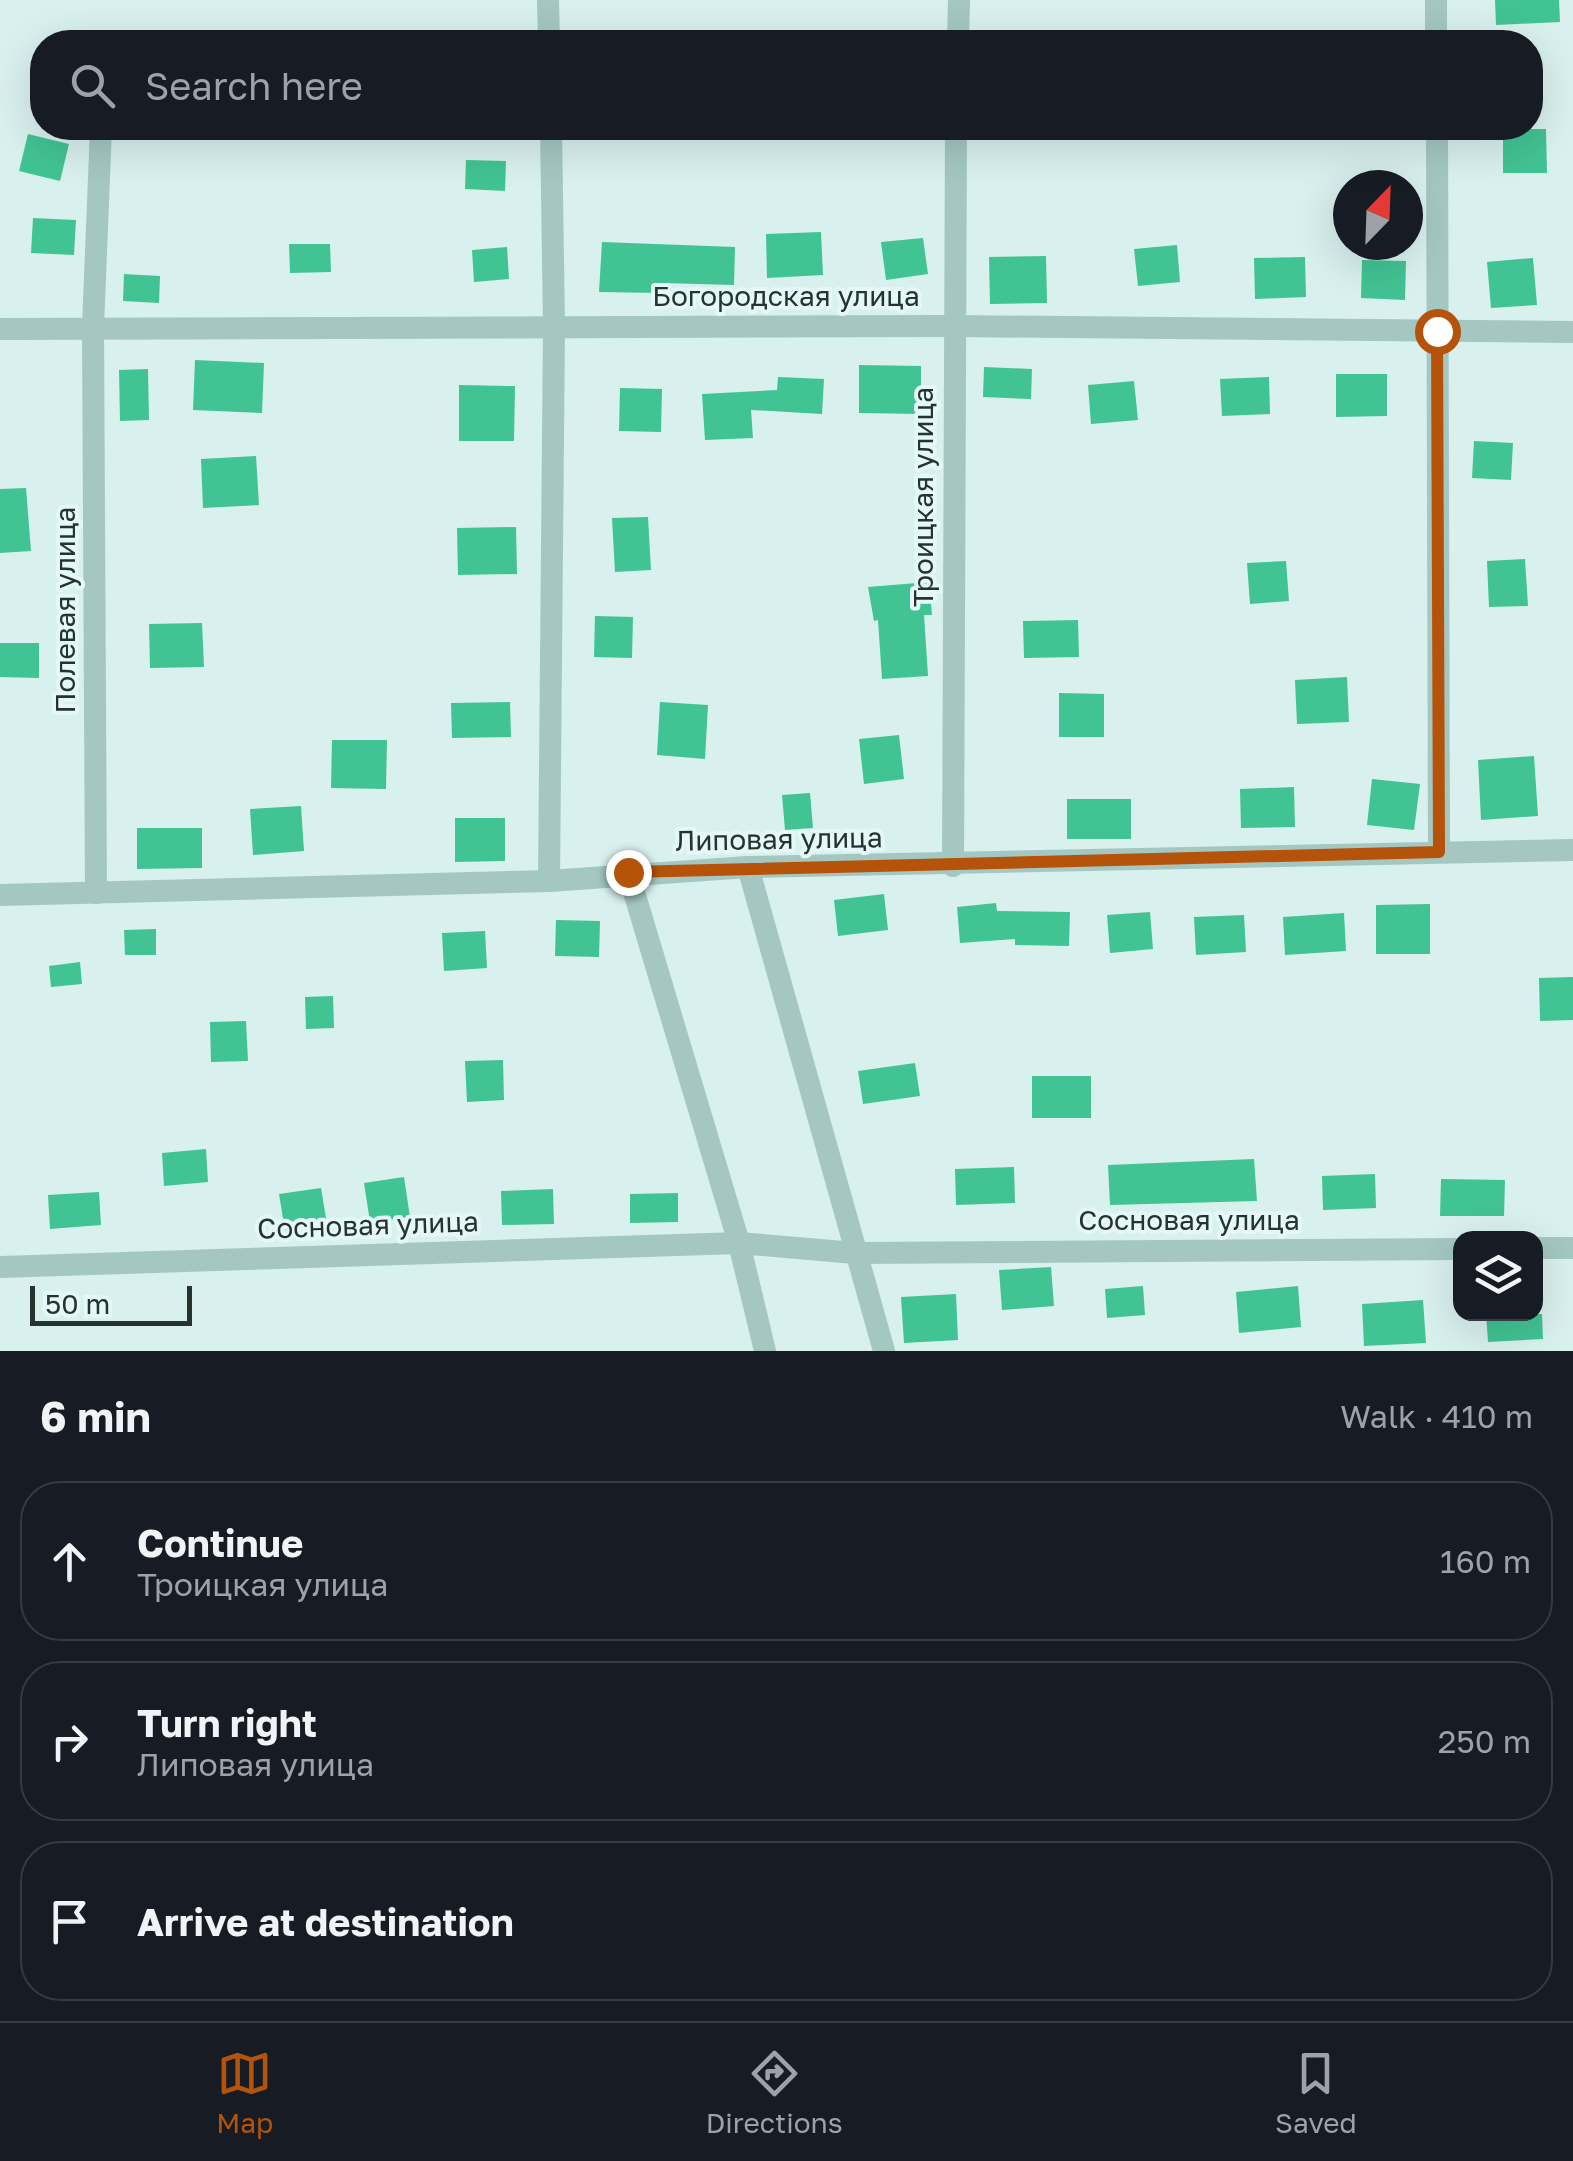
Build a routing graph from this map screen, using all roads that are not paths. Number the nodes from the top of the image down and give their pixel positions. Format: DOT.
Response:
graph roads {
  1 [pos="548,0"];
  2 [pos="959,0"];
  3 [pos="1436,0"];
  4 [pos="549,30"];
  5 [pos="958,30"];
  6 [pos="1436,30"];
  7 [pos="101,140"];
  8 [pos="551,140"];
  9 [pos="956,140"];
  10 [pos="1436,140"];
  11 [pos="554,326"];
  12 [pos="952,326"];
  13 [pos="93,327"];
  14 [pos="0,330"];
  15 [pos="1437,331"];
  16 [pos="1573,332"];
  17 [pos="1573,850"];
  18 [pos="1439,852"];
  19 [pos="952,866"];
  20 [pos="748,867"];
  21 [pos="628,872"];
  22 [pos="549,881"];
  23 [pos="96,893"];
  24 [pos="0,895"];
  25 [pos="739,1242"];
  26 [pos="1543,1248"];
  27 [pos="1573,1248"];
  28 [pos="1453,1249"];
  29 [pos="855,1252"];
  30 [pos="0,1267"];
  31 [pos="765,1351"];
  32 [pos="884,1351"];
  1 -- 4 [label="street"];
  2 -- 5 [label="street"];
  3 -- 6 [label="street"];
  7 -- 13 [label="street, Полевая улица"];
  8 -- 11 [label="street"];
  9 -- 12 [label="street, Троицкая улица"];
  10 -- 15 [label="street"];
  11 -- 12 [label="street, Богородская улица"];
  11 -- 13 [label="street, Богородская улица"];
  11 -- 22 [label="street"];
  12 -- 15 [label="street, Богородская улица"];
  12 -- 19 [label="street, Троицкая улица"];
  13 -- 14 [label="street, Богородская улица"];
  13 -- 23 [label="street, Полевая улица"];
  15 -- 16 [label="street, Богородская улица"];
  15 -- 18 [label="street"];
  17 -- 18 [label="street, Липовая улица"];
  18 -- 19 [label="street, Липовая улица"];
  19 -- 20 [label="street, Липовая улица"];
  20 -- 21 [label="street, Липовая улица"];
  20 -- 29 [label="street"];
  21 -- 22 [label="street, Липовая улица"];
  21 -- 25 [label="street"];
  22 -- 23 [label="street, Липовая улица"];
  23 -- 24 [label="street, Липовая улица"];
  25 -- 29 [label="street, Сосновая улица"];
  25 -- 30 [label="street, Сосновая улица"];
  25 -- 31 [label="street"];
  26 -- 27 [label="street"];
  28 -- 29 [label="street, Сосновая улица"];
  29 -- 32 [label="street"];
}
